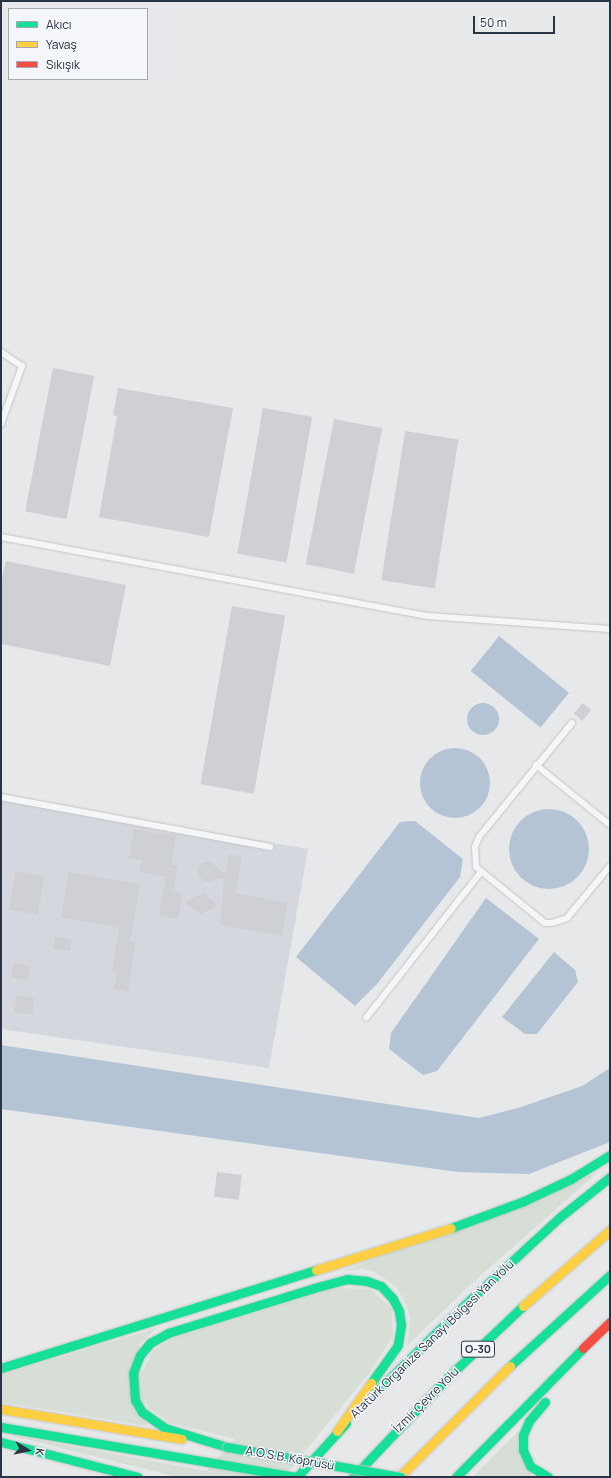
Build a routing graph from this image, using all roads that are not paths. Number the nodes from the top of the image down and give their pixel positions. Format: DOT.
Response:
graph roads {
  1 [pos="1,352"];
  2 [pos="1,424"];
  3 [pos="1,536"];
  4 [pos="610,629"];
  5 [pos="572,723"];
  6 [pos="536,765"];
  7 [pos="1,797"];
  8 [pos="610,825"];
  9 [pos="270,847"];
  10 [pos="610,866"];
  11 [pos="480,873"];
  12 [pos="366,1018"];
  13 [pos="610,1155"];
  14 [pos="610,1177"];
  15 [pos="610,1230"];
  16 [pos="610,1275"];
  17 [pos="610,1322"];
  18 [pos="583,1348"];
  19 [pos="1,1368"];
  20 [pos="1,1409"];
  21 [pos="1,1427"];
  22 [pos="337,1431"];
  23 [pos="1,1442"];
  24 [pos="227,1447"];
  25 [pos="138,1477"];
  26 [pos="297,1477"];
  27 [pos="353,1477"];
  28 [pos="399,1477"];
  29 [pos="456,1477"];
  30 [pos="548,1477"];
  1 -- 2 [label="lane"];
  3 -- 4 [label="lane"];
  5 -- 6 [label="lane"];
  6 -- 8 [label="lane"];
  6 -- 11 [label="lane"];
  7 -- 9 [label="lane"];
  10 -- 11 [label="lane"];
  11 -- 12 [label="lane"];
  13 -- 19 [label="main road"];
  14 -- 22 [label="main road, Atatürk Organize Sanayi Bölgesi Yan Yolu"];
  15 -- 27 [label="main road, İzmir Çevre Yolu / O-30"];
  16 -- 28 [label="main road, O-30"];
  17 -- 18 [label="main road"];
  18 -- 29 [label="main road"];
  18 -- 30 [label="main road"];
  20 -- 24 [label="main road"];
  21 -- 26 [label="main road, A.O.S.B. Köprüsü"];
  22 -- 24 [label="main road"];
  22 -- 26 [label="main road, Atatürk Organize Sanayi Bölgesi Yan Yolu"];
  23 -- 25 [label="main road"];
  24 -- 28 [label="main road, A.O.S.B. Köprüsü, bridge"];
}
